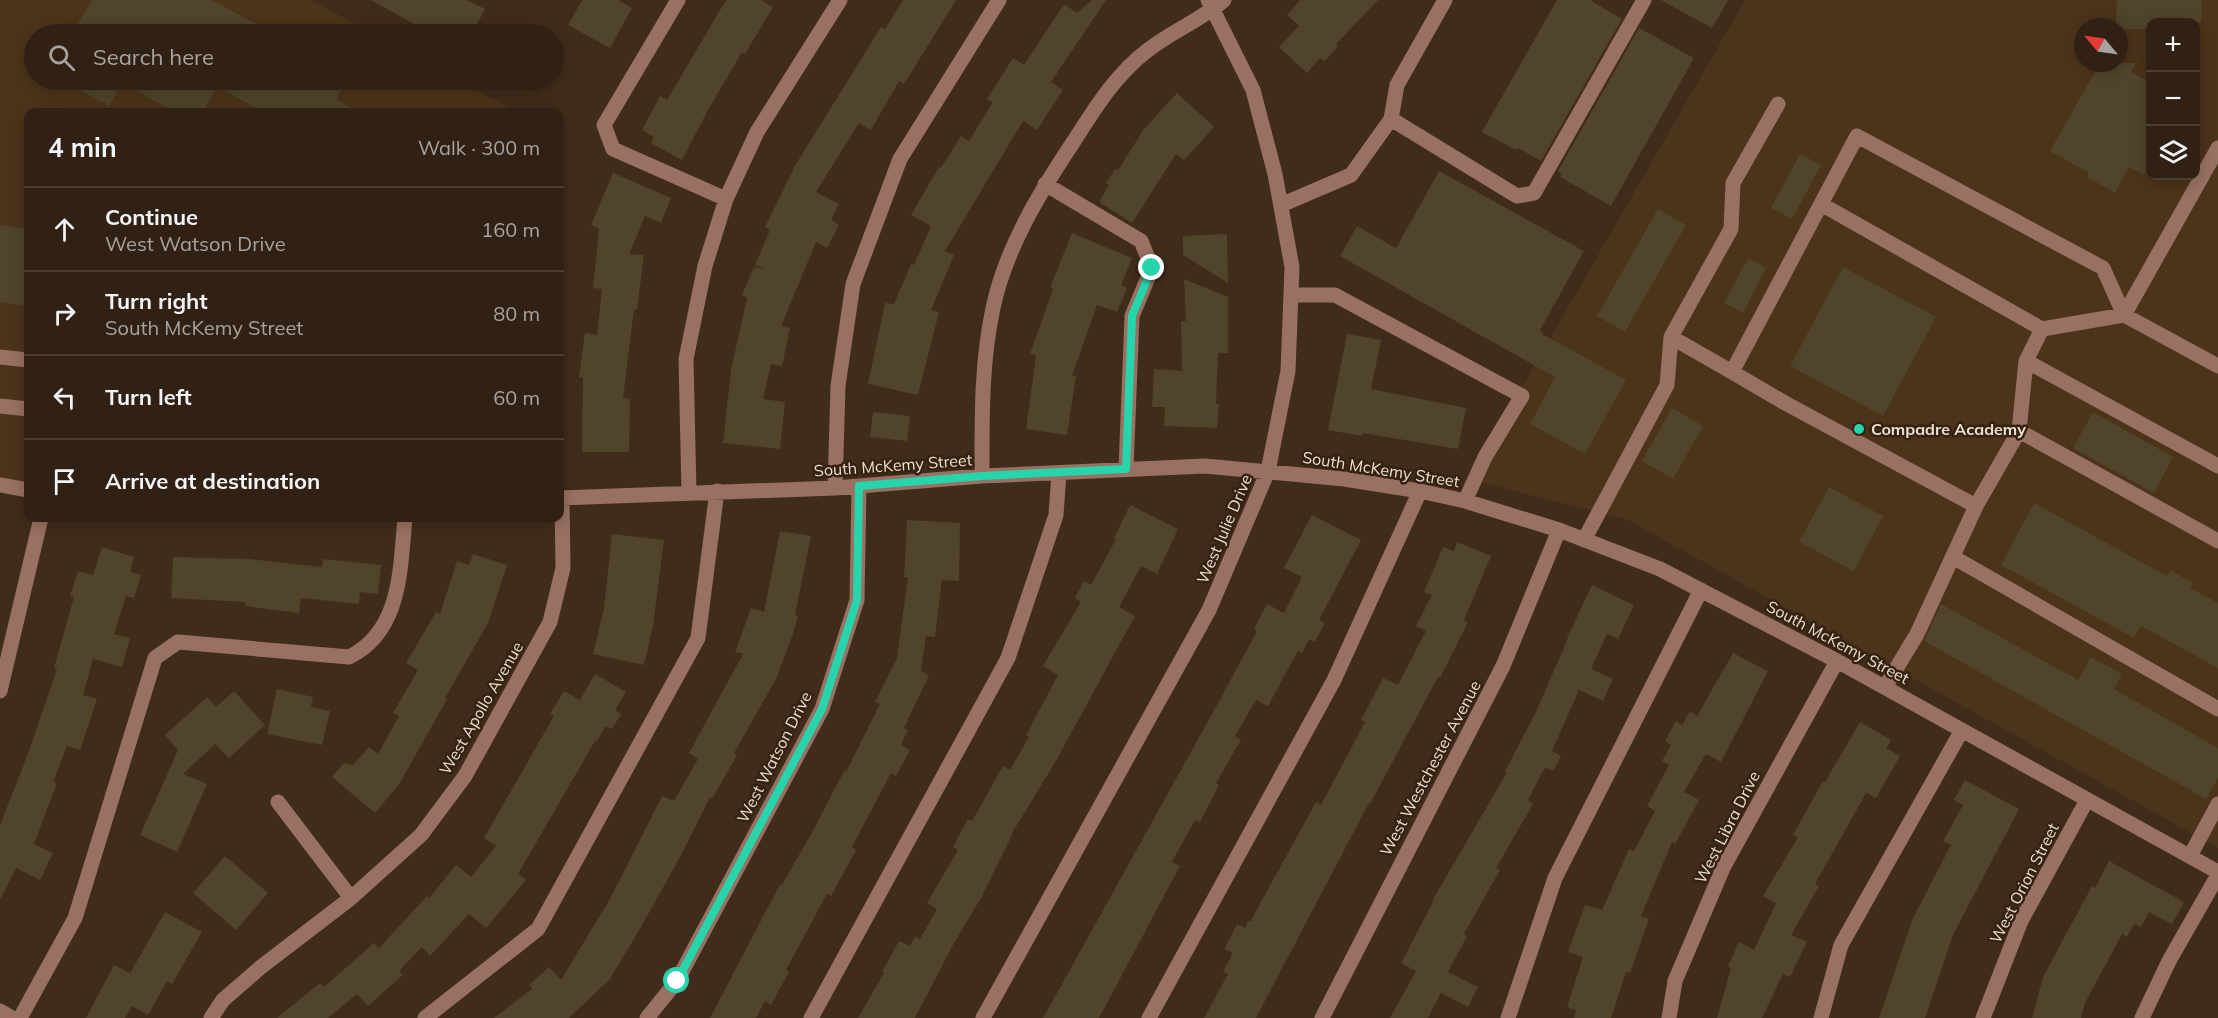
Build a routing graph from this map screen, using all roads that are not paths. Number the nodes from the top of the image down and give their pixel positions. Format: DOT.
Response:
graph roads {
  1 [pos="678,0"];
  2 [pos="840,0"];
  3 [pos="999,0"];
  4 [pos="1445,0"];
  5 [pos="1644,0"];
  6 [pos="1215,3"];
  7 [pos="1778,104"];
  8 [pos="1391,119"];
  9 [pos="2218,148"];
  10 [pos="1045,184"];
  11 [pos="726,199"];
  12 [pos="1821,204"];
  13 [pos="1281,205"];
  14 [pos="1291,295"];
  15 [pos="2124,315"];
  16 [pos="2042,329"];
  17 [pos="1671,337"];
  18 [pos="0,357"];
  19 [pos="24,360"];
  20 [pos="2026,361"];
  21 [pos="2218,366"];
  22 [pos="1732,372"];
  23 [pos="0,406"];
  24 [pos="24,409"];
  25 [pos="2019,431"];
  26 [pos="2218,466"];
  27 [pos="1126,469"];
  28 [pos="1268,471"];
  29 [pos="1059,472"];
  30 [pos="982,476"];
  31 [pos="0,485"];
  32 [pos="859,486"];
  33 [pos="24,488"];
  34 [pos="835,488"];
  35 [pos="1420,491"];
  36 [pos="717,492"];
  37 [pos="689,493"];
  38 [pos="564,498"];
  39 [pos="1465,501"];
  40 [pos="1976,506"];
  41 [pos="40,522"];
  42 [pos="405,522"];
  43 [pos="562,522"];
  44 [pos="1559,530"];
  45 [pos="1584,540"];
  46 [pos="2218,541"];
  47 [pos="1953,557"];
  48 [pos="1701,590"];
  49 [pos="1837,661"];
  50 [pos="1885,687"];
  51 [pos="0,691"];
  52 [pos="2218,710"];
  53 [pos="1962,730"];
  54 [pos="2087,800"];
  55 [pos="278,802"];
  56 [pos="2218,804"];
  57 [pos="2190,856"];
  58 [pos="2218,873"];
  59 [pos="351,898"];
  60 [pos="0,1011"];
  61 [pos="12,1018"];
  62 [pos="20,1018"];
  63 [pos="210,1018"];
  64 [pos="425,1018"];
  65 [pos="647,1018"];
  66 [pos="811,1018"];
  67 [pos="983,1018"];
  68 [pos="1149,1018"];
  69 [pos="1322,1018"];
  70 [pos="1508,1018"];
  71 [pos="1669,1018"];
  72 [pos="1821,1018"];
  73 [pos="1983,1018"];
  74 [pos="2142,1018"];
  1 -- 11 [label="street"];
  2 -- 11 [label="street"];
  3 -- 34 [label="street"];
  4 -- 8 [label="street"];
  5 -- 8 [label="street"];
  6 -- 10 [label="street"];
  6 -- 13 [label="street, West Julie Drive"];
  7 -- 17 [label="street"];
  8 -- 13 [label="street"];
  9 -- 15 [label="street"];
  10 -- 27 [label="street"];
  10 -- 30 [label="street"];
  11 -- 37 [label="street"];
  12 -- 15 [label="street"];
  12 -- 16 [label="street"];
  12 -- 22 [label="street"];
  13 -- 14 [label="street, West Julie Drive"];
  14 -- 28 [label="street, West Julie Drive"];
  14 -- 39 [label="street"];
  15 -- 16 [label="street"];
  15 -- 21 [label="street"];
  16 -- 20 [label="street"];
  17 -- 22 [label="street"];
  17 -- 45 [label="street"];
  18 -- 19 [label="street"];
  20 -- 25 [label="street"];
  20 -- 26 [label="street"];
  22 -- 40 [label="street"];
  23 -- 24 [label="street"];
  25 -- 40 [label="street"];
  25 -- 46 [label="street"];
  27 -- 28 [label="street, South McKemy Street"];
  27 -- 29 [label="street, South McKemy Street"];
  28 -- 35 [label="street, South McKemy Street"];
  28 -- 67 [label="street, West Julie Drive"];
  29 -- 30 [label="street, South McKemy Street"];
  29 -- 66 [label="street"];
  30 -- 32 [label="street, South McKemy Street"];
  31 -- 33 [label="street"];
  32 -- 34 [label="street, South McKemy Street"];
  32 -- 65 [label="street, West Watson Drive"];
  34 -- 36 [label="street, South McKemy Street"];
  35 -- 39 [label="street, South McKemy Street"];
  35 -- 68 [label="street"];
  36 -- 37 [label="street, South McKemy Street"];
  36 -- 64 [label="street"];
  37 -- 38 [label="street, South McKemy Street"];
  39 -- 44 [label="street, South McKemy Street"];
  40 -- 47 [label="street"];
  41 -- 51 [label="street"];
  42 -- 62 [label="street"];
  43 -- 59 [label="street, West Apollo Avenue"];
  44 -- 45 [label="street, South McKemy Street"];
  44 -- 69 [label="street, West Westchester Avenue"];
  45 -- 48 [label="street, South McKemy Street"];
  47 -- 50 [label="street"];
  47 -- 52 [label="street"];
  48 -- 49 [label="street, South McKemy Street"];
  48 -- 70 [label="street"];
  49 -- 50 [label="street, South McKemy Street"];
  49 -- 71 [label="street, West Libra Drive"];
  50 -- 53 [label="street, South McKemy Street"];
  53 -- 54 [label="street, South McKemy Street"];
  53 -- 72 [label="street"];
  54 -- 57 [label="street, South McKemy Street"];
  54 -- 73 [label="street, West Orion Street"];
  55 -- 59 [label="street"];
  56 -- 57 [label="street"];
  57 -- 58 [label="street, South McKemy Street"];
  58 -- 74 [label="street"];
  59 -- 63 [label="street, West Apollo Avenue"];
  60 -- 61 [label="street"];
}
